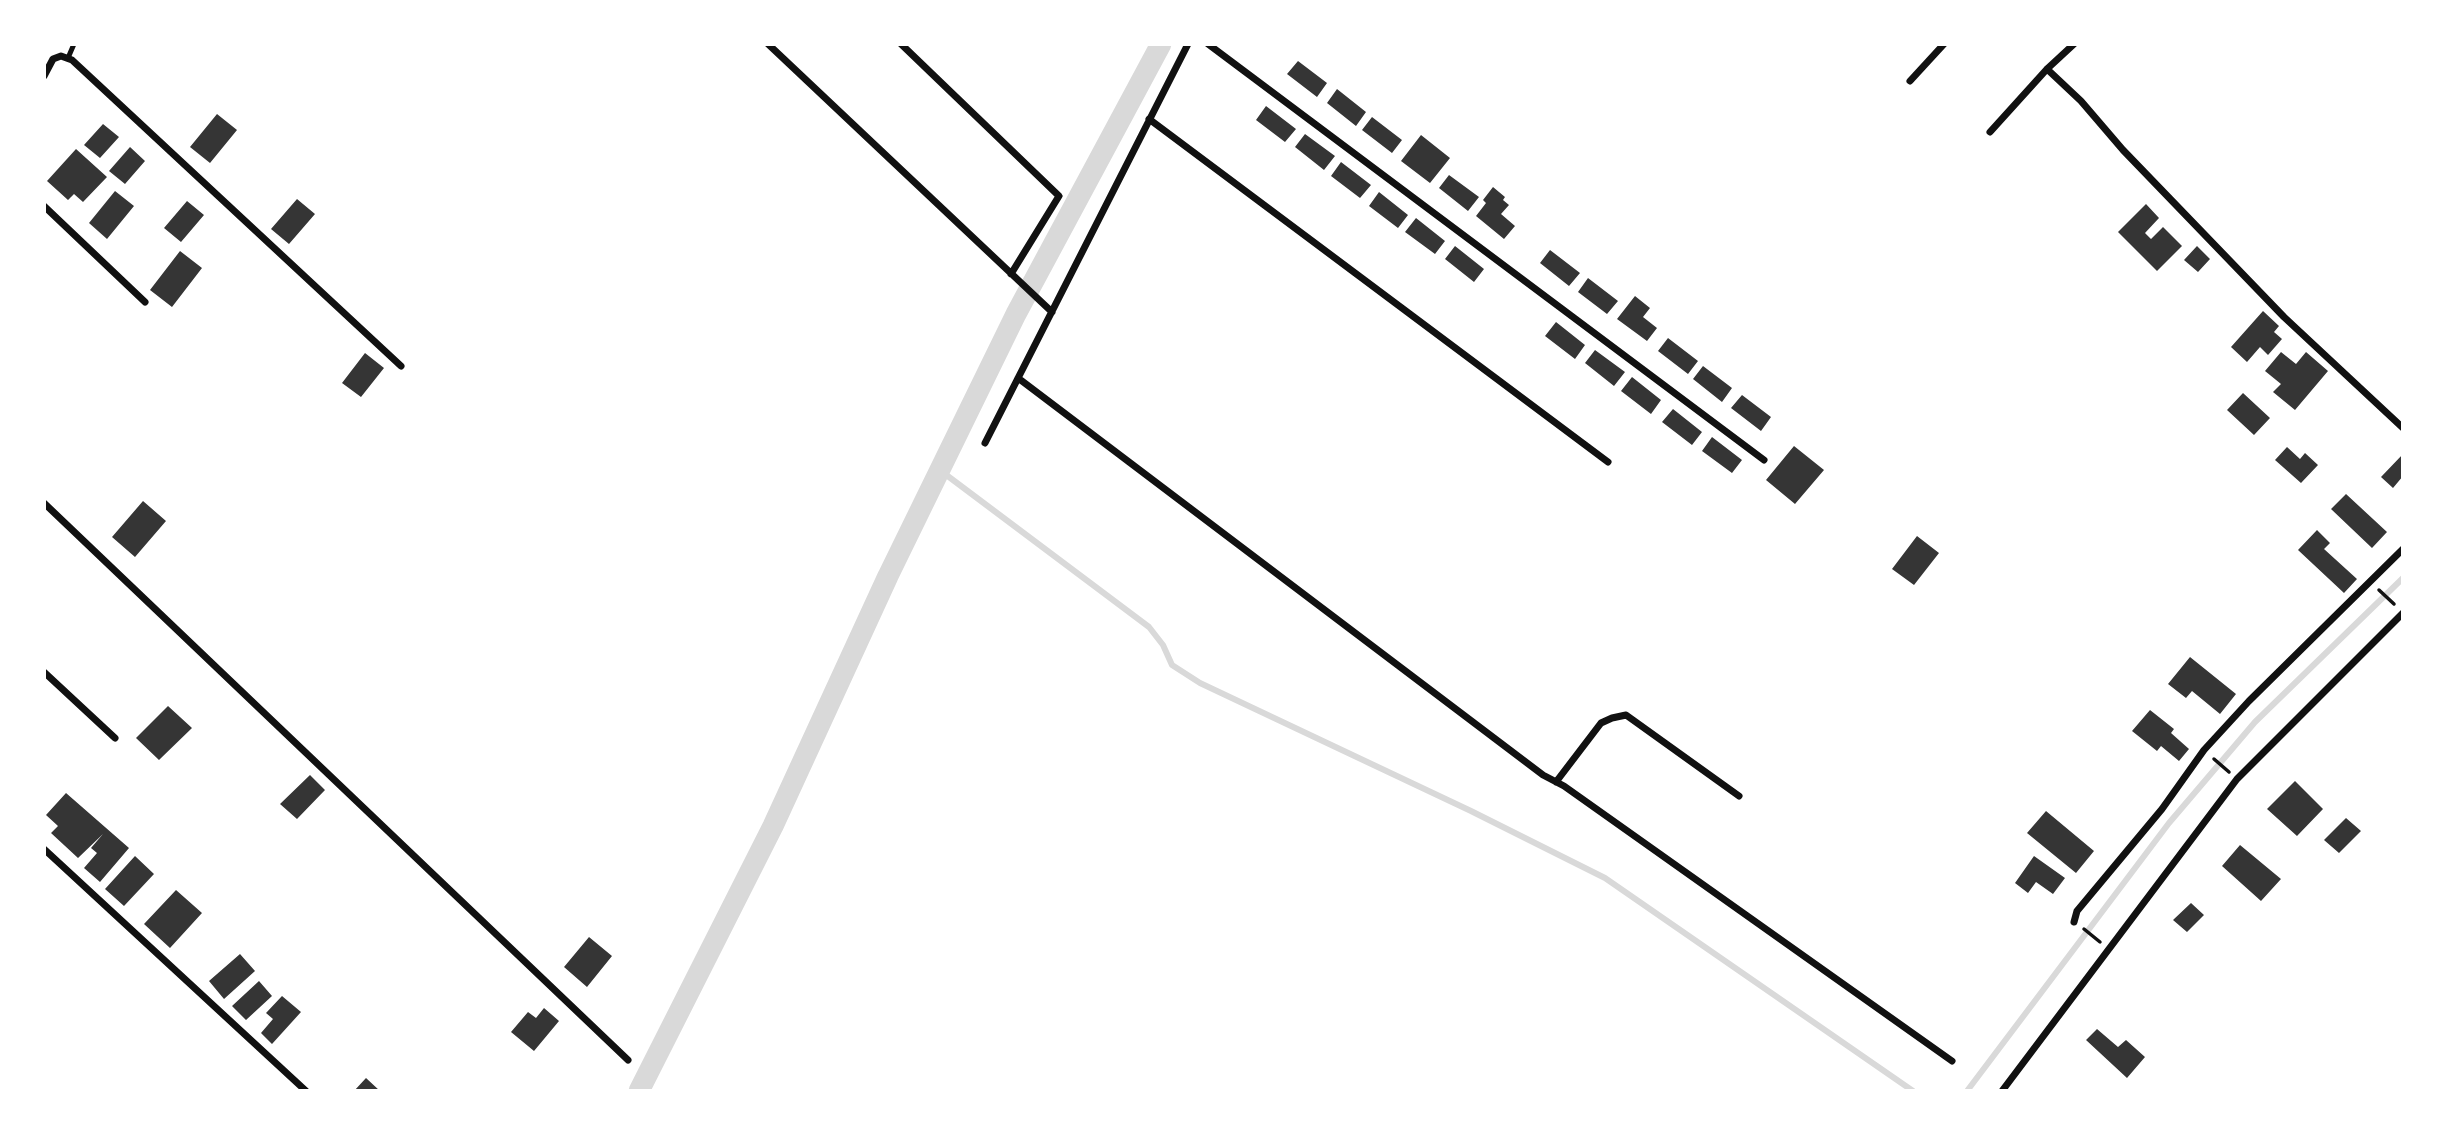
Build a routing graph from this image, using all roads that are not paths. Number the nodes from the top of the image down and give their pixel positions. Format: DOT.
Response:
graph roads {
  1 [pos="74,44"];
  2 [pos="768,44"];
  3 [pos="901,44"];
  4 [pos="1188,44"];
  5 [pos="1208,44"];
  6 [pos="1944,44"];
  7 [pos="2074,44"];
  8 [pos="68,58"];
  9 [pos="2047,69"];
  10 [pos="44,76"];
  11 [pos="1910,81"];
  12 [pos="1149,119"];
  13 [pos="1990,132"];
  14 [pos="44,206"];
  15 [pos="1011,274"];
  16 [pos="145,302"];
  17 [pos="1052,312"];
  18 [pos="401,366"];
  19 [pos="1018,378"];
  20 [pos="2403,428"];
  21 [pos="985,443"];
  22 [pos="1764,460"];
  23 [pos="1608,462"];
  24 [pos="44,503"];
  25 [pos="2403,549"];
  26 [pos="2403,612"];
  27 [pos="44,672"];
  28 [pos="115,738"];
  29 [pos="1556,782"];
  30 [pos="1739,796"];
  31 [pos="44,849"];
  32 [pos="2077,924"];
  33 [pos="628,1060"];
  34 [pos="1952,1061"];
  35 [pos="306,1091"];
  36 [pos="2002,1091"];
  1 -- 8 [label="lane"];
  2 -- 15 [label="street"];
  3 -- 15 [label="street"];
  4 -- 12 [label="street"];
  5 -- 22 [label="street"];
  6 -- 11 [label="street"];
  7 -- 9 [label="street"];
  8 -- 10 [label="street"];
  8 -- 18 [label="street"];
  9 -- 13 [label="street"];
  9 -- 20 [label="street"];
  12 -- 17 [label="street"];
  12 -- 23 [label="street"];
  14 -- 16 [label="street"];
  15 -- 17 [label="street"];
  17 -- 19 [label="street"];
  19 -- 21 [label="street"];
  19 -- 29 [label="street"];
  24 -- 33 [label="street"];
  25 -- 32 [label="street"];
  26 -- 36 [label="street"];
  27 -- 28 [label="street"];
  29 -- 30 [label="street"];
  29 -- 34 [label="street"];
  31 -- 35 [label="street"];
}
